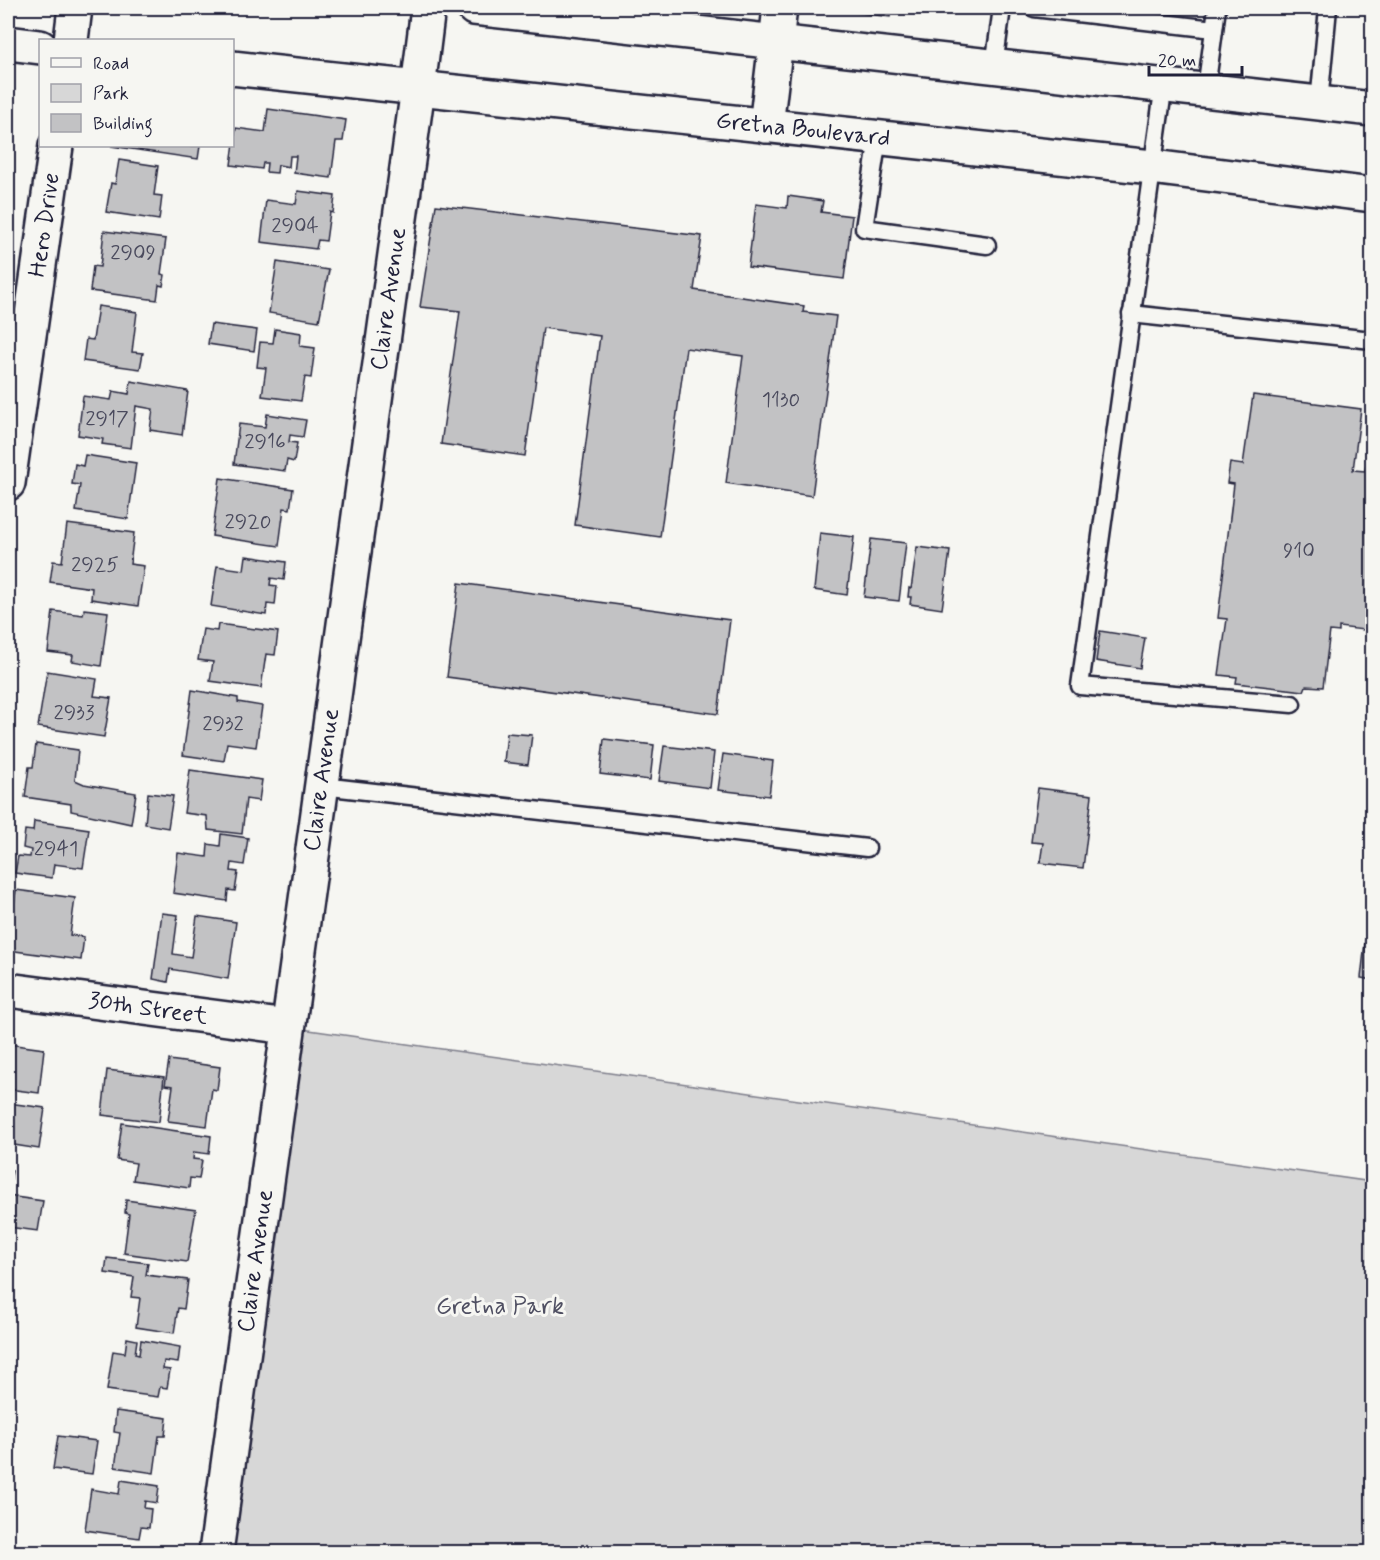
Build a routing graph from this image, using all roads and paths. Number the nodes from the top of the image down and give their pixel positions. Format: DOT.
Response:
graph roads {
  1 [pos="75,8"];
  2 [pos="428,8"];
  3 [pos="474,8"];
  4 [pos="780,8"];
  5 [pos="1002,8"];
  6 [pos="1034,8"];
  7 [pos="1217,8"];
  8 [pos="1328,8"];
  9 [pos="1214,29"];
  10 [pos="71,39"];
  11 [pos="776,41"];
  12 [pos="8,43"];
  13 [pos="39,47"];
  14 [pos="994,66"];
  15 [pos="234,68"];
  16 [pos="1164,84"];
  17 [pos="418,88"];
  18 [pos="1206,89"];
  19 [pos="1319,103"];
  20 [pos="1372,109"];
  21 [pos="766,126"];
  22 [pos="878,138"];
  23 [pos="56,147"];
  24 [pos="1152,167"];
  25 [pos="1372,195"];
  26 [pos="987,244"];
  27 [pos="1131,314"];
  28 [pos="1372,340"];
  29 [pos="8,483"];
  30 [pos="1292,704"];
  31 [pos="322,786"];
  32 [pos="867,848"];
  33 [pos="8,990"];
  34 [pos="288,1027"];
  35 [pos="216,1552"];
  1 -- 10 [label="street"];
  2 -- 17 [label="street, Claire Avenue"];
  3 -- 11 [label="street"];
  4 -- 11 [label="street"];
  5 -- 14 [label="lane"];
  6 -- 9 [label="lane"];
  7 -- 9 [label="lane"];
  8 -- 19 [label="lane"];
  9 -- 18 [label="lane"];
  11 -- 14 [label="street"];
  11 -- 21 [label="street"];
  12 -- 13 [label="street"];
  14 -- 16 [label="street"];
  15 -- 17 [label="street, Gretna Boulevard"];
  16 -- 18 [label="street"];
  16 -- 24 [label="lane"];
  17 -- 21 [label="street, Gretna Boulevard"];
  17 -- 31 [label="street, Claire Avenue"];
  18 -- 19 [label="street"];
  19 -- 20 [label="street"];
  21 -- 22 [label="street, Gretna Boulevard"];
  22 -- 24 [label="street, Gretna Boulevard"];
  22 -- 26 [label="lane"];
  23 -- 29 [label="street, Hero Drive"];
  24 -- 25 [label="street, Gretna Boulevard"];
  24 -- 27 [label="lane"];
  27 -- 28 [label="lane"];
  27 -- 30 [label="lane"];
  31 -- 32 [label="lane"];
  31 -- 34 [label="street, Claire Avenue"];
  33 -- 34 [label="street, 30th Street"];
  34 -- 35 [label="street, Claire Avenue"];
}
